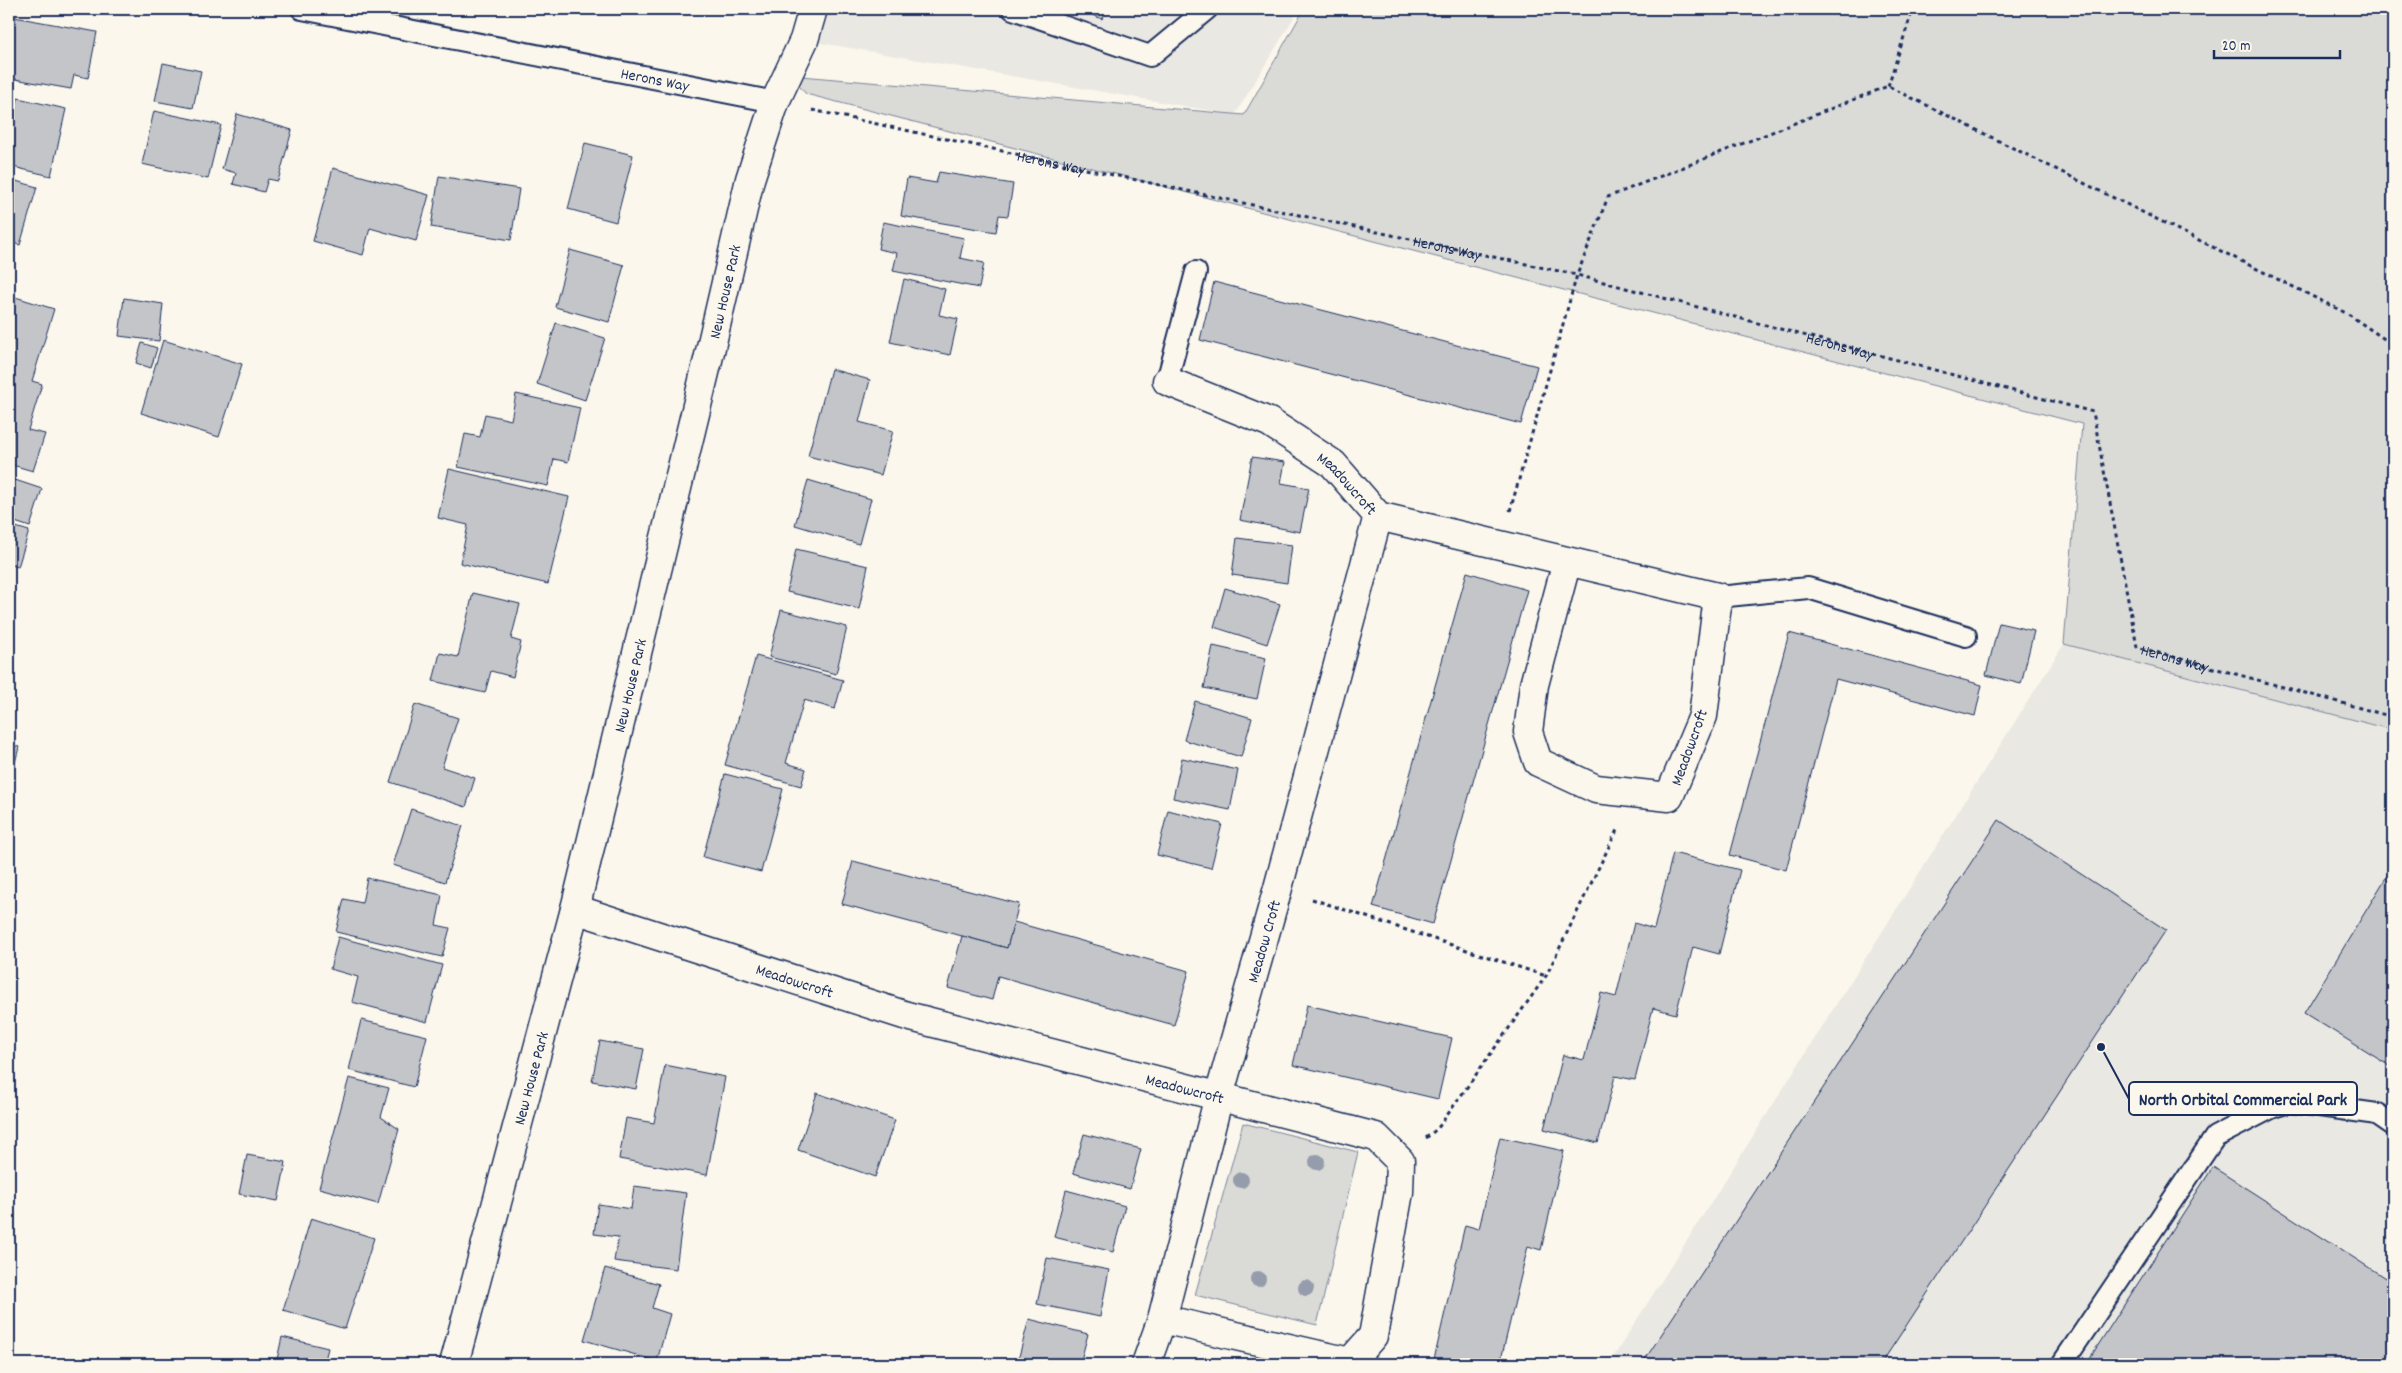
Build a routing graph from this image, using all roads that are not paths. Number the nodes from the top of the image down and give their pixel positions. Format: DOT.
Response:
graph roads {
  1 [pos="302,9"];
  2 [pos="813,9"];
  3 [pos="1013,9"];
  4 [pos="1207,9"];
  5 [pos="775,102"];
  6 [pos="1196,272"];
  7 [pos="1167,381"];
  8 [pos="1378,516"];
  9 [pos="1567,561"];
  10 [pos="1718,597"];
  11 [pos="1966,636"];
  12 [pos="575,909"];
  13 [pos="1219,1096"];
  14 [pos="2393,1125"];
  15 [pos="1162,1319"];
  16 [pos="454,1364"];
  17 [pos="1146,1364"];
  18 [pos="2062,1364"];
  1 -- 5 [label="lane, Herons Way"];
  2 -- 5 [label="street, New House Park"];
  3 -- 4 [label="lane"];
  5 -- 12 [label="street, New House Park"];
  6 -- 7 [label="lane"];
  7 -- 8 [label="street, Meadowcroft"];
  8 -- 9 [label="street, Meadowcroft"];
  8 -- 13 [label="street, Meadow Croft"];
  9 -- 10 [label="street, Meadowcroft"];
  9 -- 10 [label="street, Meadowcroft"];
  10 -- 11 [label="lane"];
  12 -- 13 [label="street, Meadowcroft"];
  12 -- 16 [label="street, New House Park"];
  13 -- 15 [label="street, Meadow Croft"];
  13 -- 15 [label="street, Meadowcroft"];
  14 -- 18 [label="lane"];
  15 -- 17 [label="street, Meadow Croft"];
}
